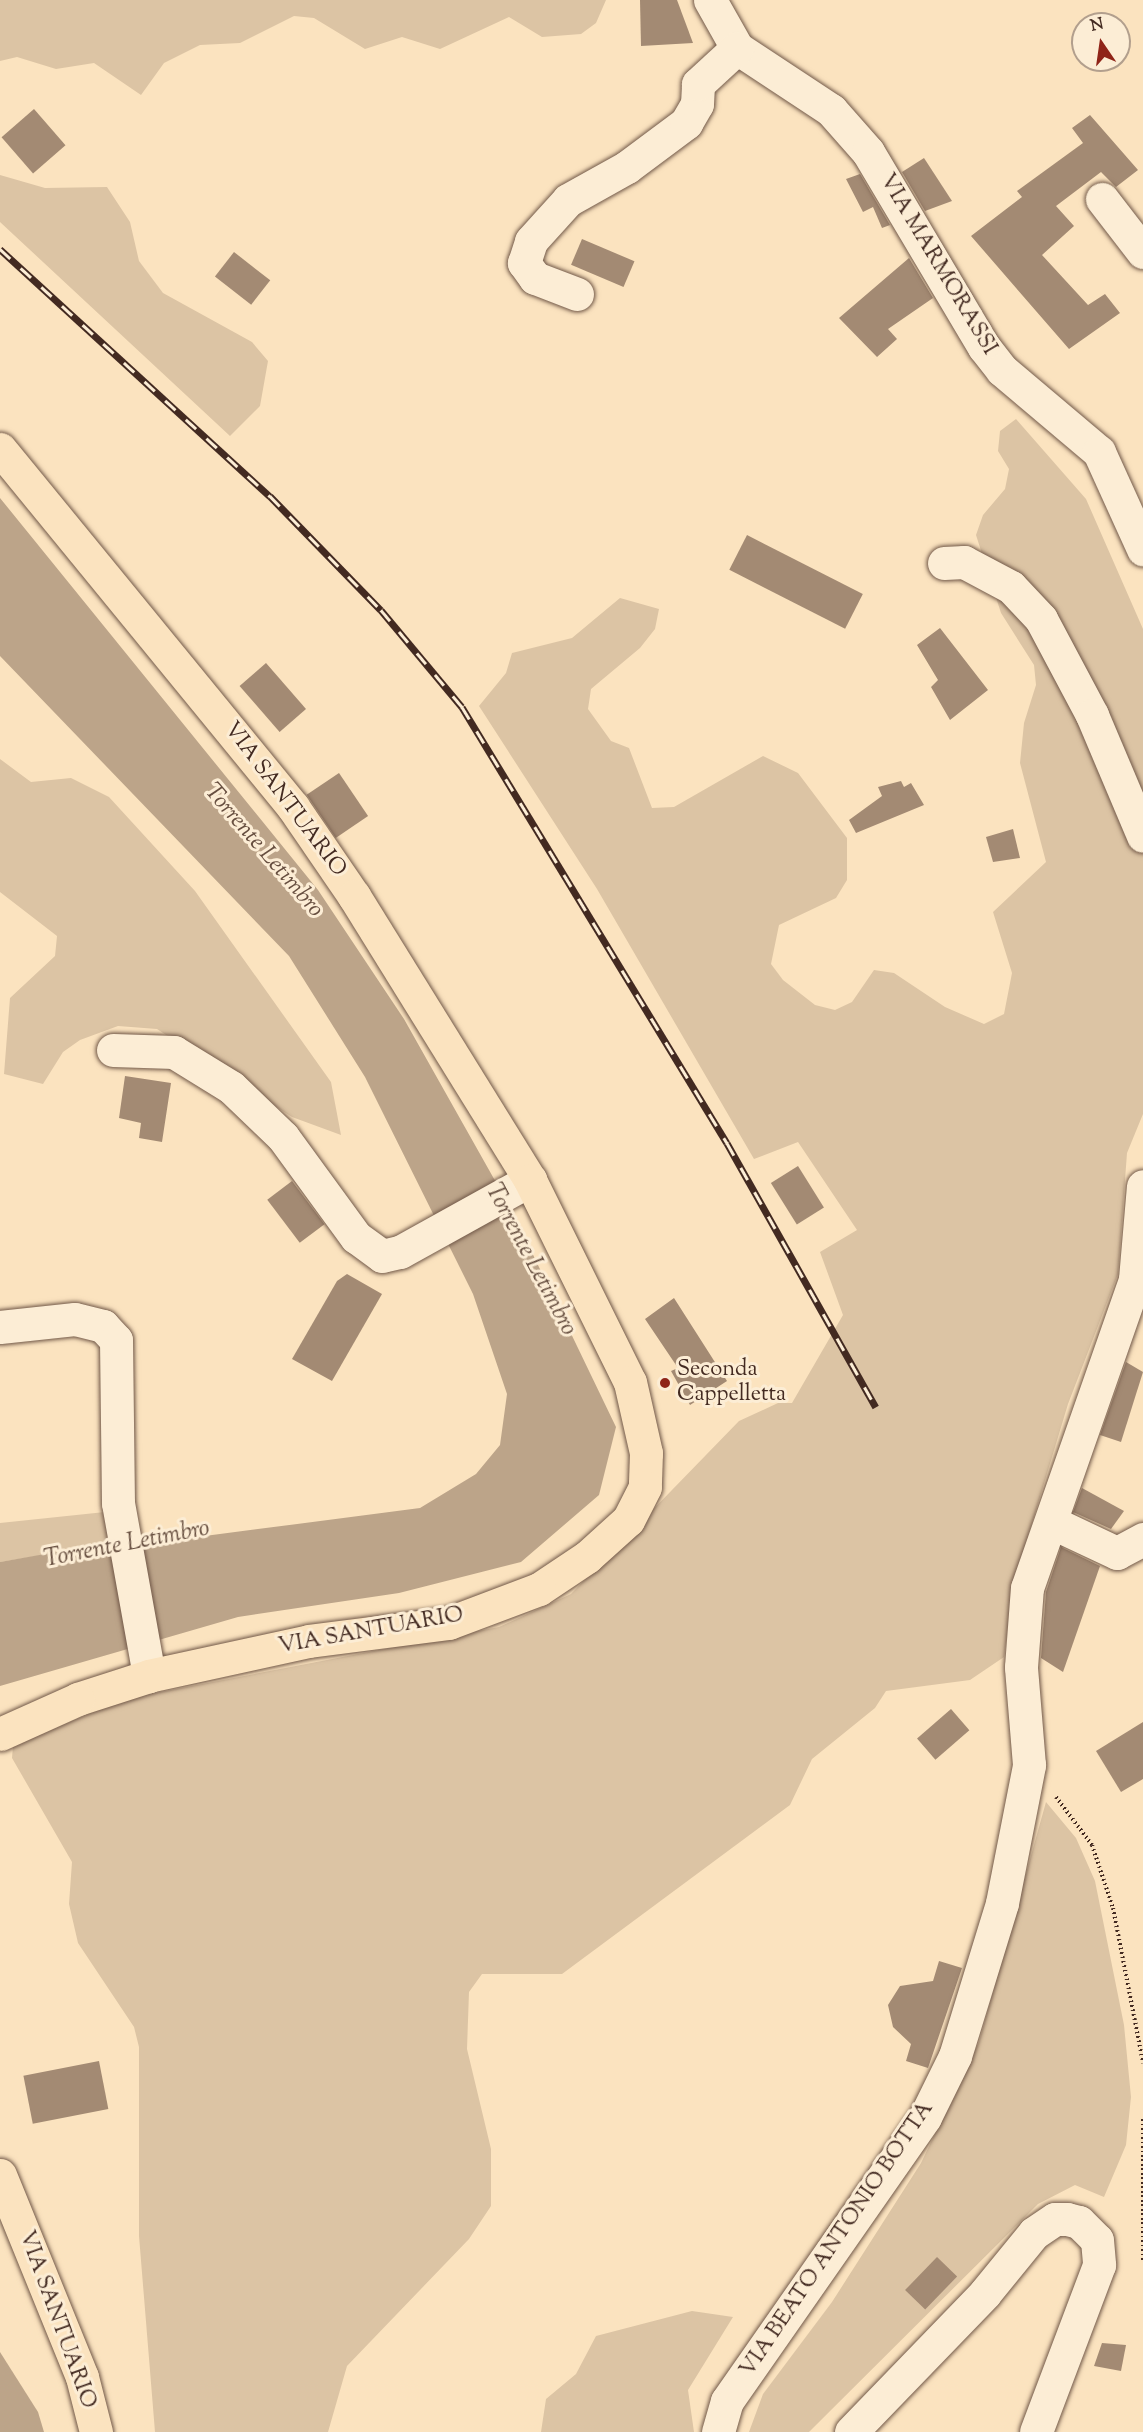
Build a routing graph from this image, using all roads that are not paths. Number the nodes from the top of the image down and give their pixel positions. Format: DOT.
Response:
graph roads {
  1 [pos="710,0"];
  2 [pos="736,48"];
  3 [pos="1102,200"];
  4 [pos="1143,252"];
  5 [pos="577,294"];
  6 [pos="0,449"];
  7 [pos="1143,549"];
  8 [pos="944,563"];
  9 [pos="1143,836"];
  10 [pos="113,1050"];
  11 [pos="523,1183"];
  12 [pos="1143,1186"];
  13 [pos="0,1327"];
  14 [pos="1051,1522"];
  15 [pos="1143,1539"];
  16 [pos="146,1664"];
  17 [pos="0,1734"];
  18 [pos="0,2175"];
  19 [pos="96,2432"];
  20 [pos="718,2432"];
  21 [pos="851,2432"];
  22 [pos="1036,2432"];
  1 -- 2 [label="street, VIA MARMORASSI"];
  2 -- 5 [label="street"];
  2 -- 7 [label="street, VIA MARMORASSI"];
  3 -- 4 [label="street"];
  6 -- 11 [label="main road, VIA SANTUARIO"];
  8 -- 9 [label="street"];
  10 -- 11 [label="street"];
  11 -- 16 [label="main road, VIA SANTUARIO"];
  12 -- 14 [label="street, VIA BEATO ANTONIO BOTTA"];
  13 -- 16 [label="street"];
  14 -- 15 [label="street"];
  14 -- 20 [label="street, VIA BEATO ANTONIO BOTTA"];
  16 -- 17 [label="main road, VIA SANTUARIO"];
  18 -- 19 [label="main road, VIA SANTUARIO"];
  21 -- 22 [label="street"];
}
